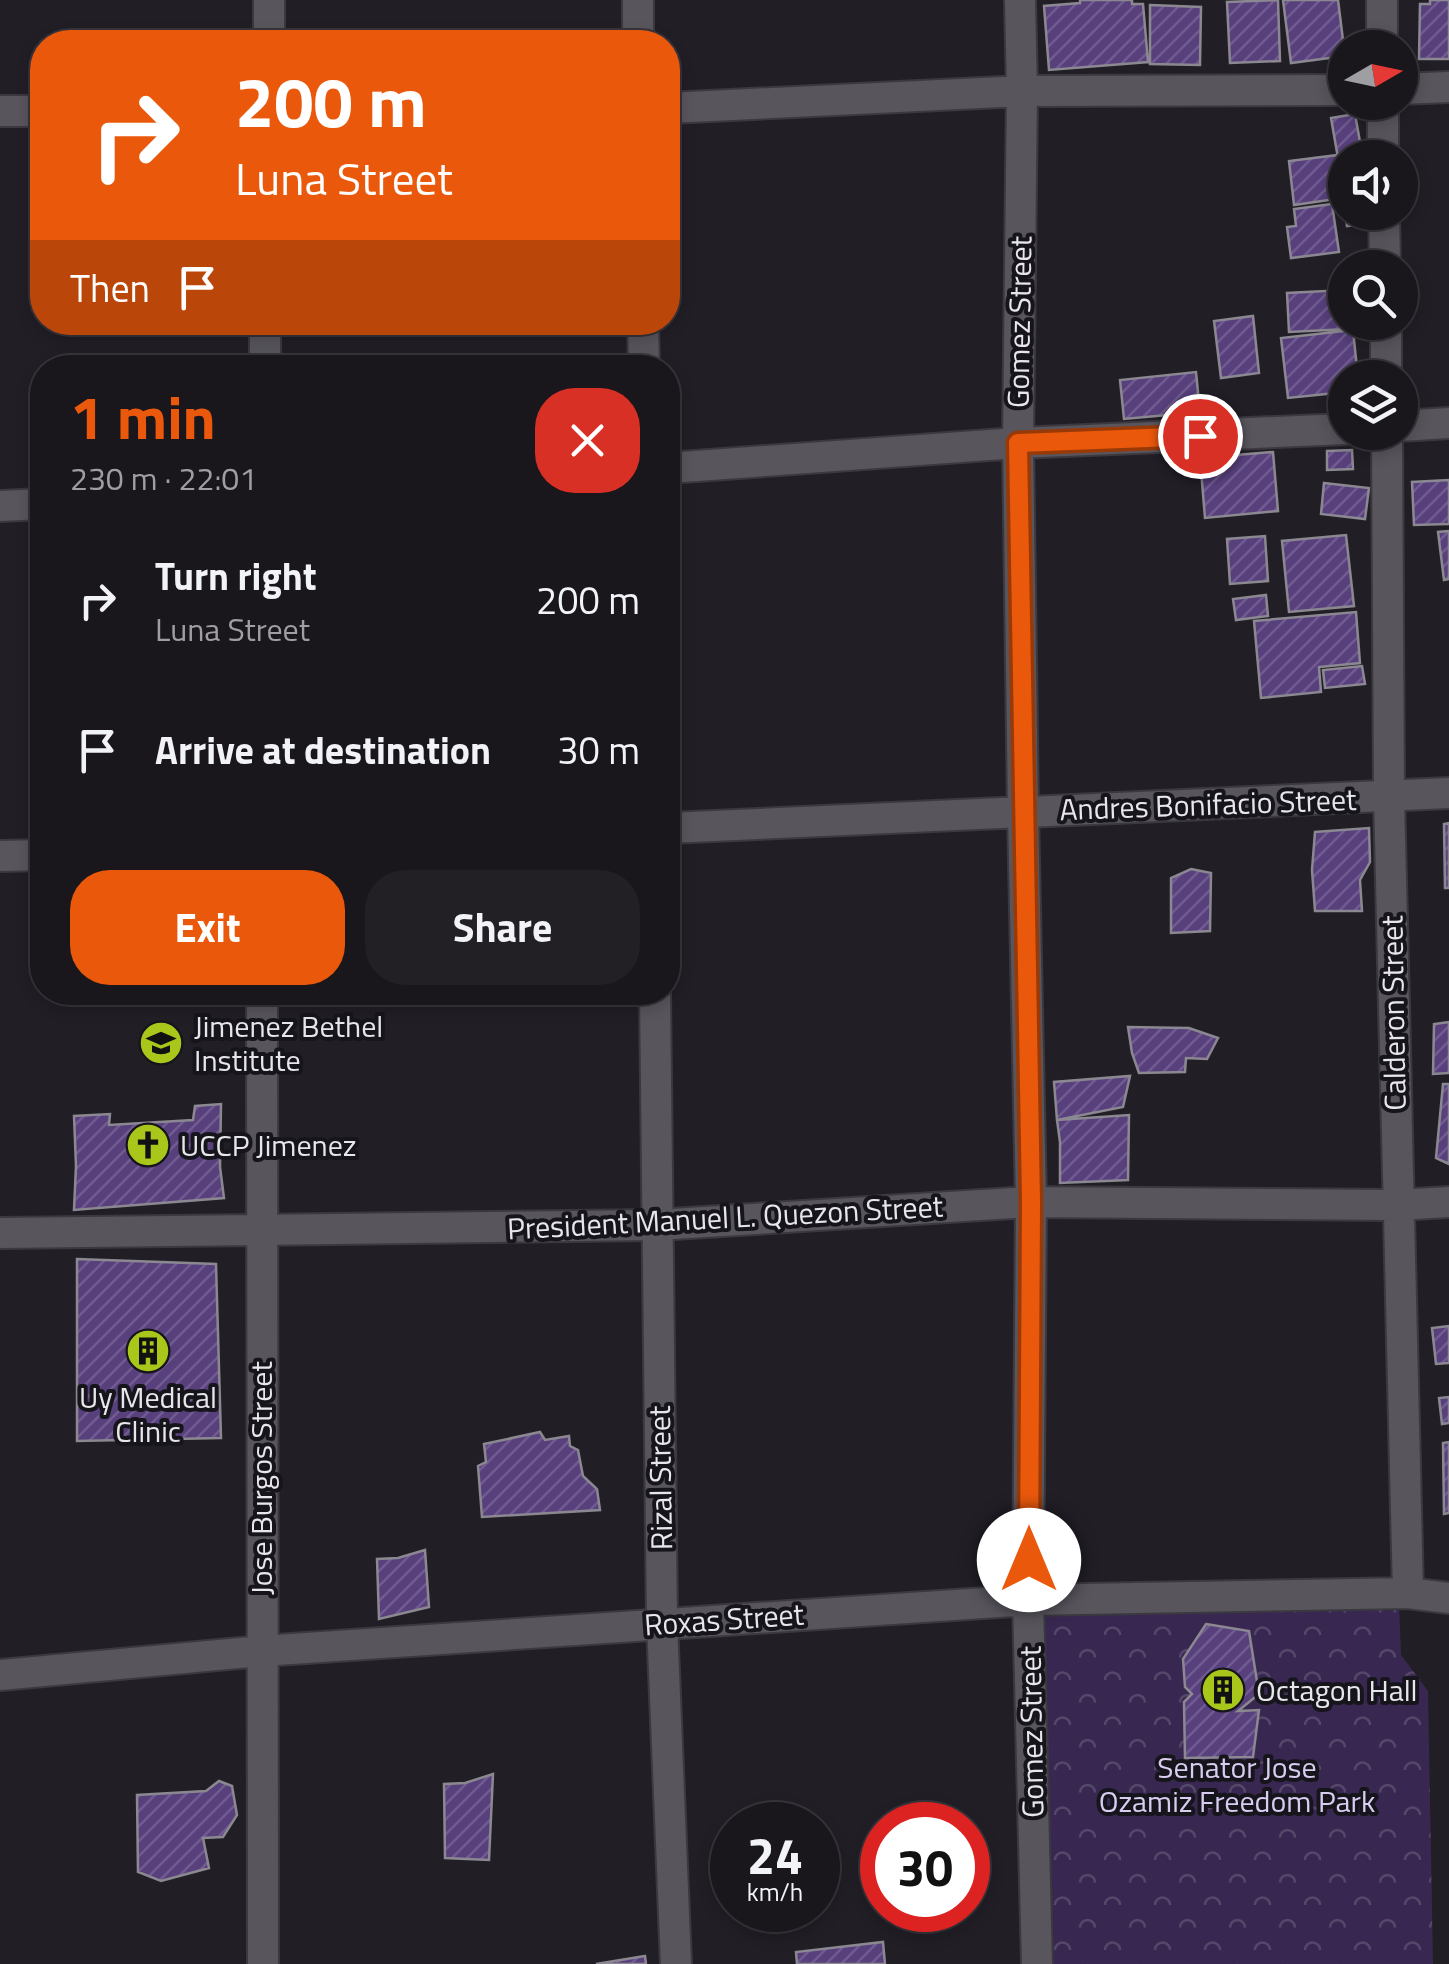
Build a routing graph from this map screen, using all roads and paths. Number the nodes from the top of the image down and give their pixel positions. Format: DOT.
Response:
graph roads {
  1 [pos="270,0"];
  2 [pos="638,0"];
  3 [pos="1020,0"];
  4 [pos="1382,0"];
  5 [pos="269,30"];
  6 [pos="638,30"];
  7 [pos="1382,30"];
  8 [pos="1449,87"];
  9 [pos="1418,88"];
  10 [pos="1328,90"];
  11 [pos="1022,91"];
  12 [pos="680,107"];
  13 [pos="0,110"];
  14 [pos="30,111"];
  15 [pos="1449,423"];
  16 [pos="1418,425"];
  17 [pos="1328,430"];
  18 [pos="1018,443"];
  19 [pos="1387,450"];
  20 [pos="680,467"];
  21 [pos="30,505"];
  22 [pos="0,506"];
  23 [pos="1449,793"];
  24 [pos="1389,796"];
  25 [pos="1023,812"];
  26 [pos="680,827"];
  27 [pos="30,855"];
  28 [pos="0,856"];
  29 [pos="262,1005"];
  30 [pos="655,1005"];
  31 [pos="1031,1202"];
  32 [pos="1449,1202"];
  33 [pos="1398,1205"];
  34 [pos="656,1226"];
  35 [pos="260,1231"];
  36 [pos="0,1233"];
  37 [pos="1408,1592"];
  38 [pos="1449,1598"];
  39 [pos="1028,1600"];
  40 [pos="662,1623"];
  41 [pos="261,1651"];
  42 [pos="0,1675"];
  43 [pos="263,1964"];
  44 [pos="676,1964"];
  45 [pos="1037,1964"];
  1 -- 5 [label="street"];
  2 -- 6 [label="street"];
  3 -- 11 [label="street, Gomez Street"];
  4 -- 7 [label="street"];
  8 -- 9 [label="street"];
  10 -- 11 [label="street"];
  11 -- 12 [label="street"];
  11 -- 18 [label="street, Gomez Street"];
  13 -- 14 [label="street"];
  15 -- 16 [label="street"];
  17 -- 18 [label="street"];
  18 -- 20 [label="street"];
  18 -- 25 [label="street, Gomez Street"];
  19 -- 24 [label="street, Calderon Street"];
  21 -- 22 [label="street"];
  23 -- 24 [label="street, Andres Bonifacio Street"];
  24 -- 25 [label="street, Andres Bonifacio Street"];
  24 -- 33 [label="street, Calderon Street"];
  25 -- 26 [label="street, Andres Bonifacio Street"];
  25 -- 31 [label="street, Gomez Street"];
  27 -- 28 [label="street"];
  29 -- 35 [label="street, Jose Burgos Street"];
  30 -- 34 [label="street, Rizal Street"];
  31 -- 33 [label="street, President Manuel L. Quezon Street"];
  31 -- 34 [label="street, President Manuel L. Quezon Street"];
  31 -- 39 [label="street, Gomez Street"];
  32 -- 33 [label="street, President Manuel L. Quezon Street"];
  33 -- 37 [label="street, Calderon Street"];
  34 -- 35 [label="street, President Manuel L. Quezon Street"];
  34 -- 40 [label="street, Rizal Street"];
  35 -- 36 [label="street, President Manuel L. Quezon Street"];
  35 -- 41 [label="street, Jose Burgos Street"];
  37 -- 38 [label="street, Roxas Street"];
  37 -- 39 [label="street, Roxas Street"];
  39 -- 40 [label="street, Roxas Street"];
  39 -- 45 [label="street, Gomez Street"];
  40 -- 41 [label="street, Roxas Street"];
  40 -- 44 [label="street, Rizal Street"];
  41 -- 42 [label="street, Roxas Street"];
  41 -- 43 [label="street, Jose Burgos Street"];
}
